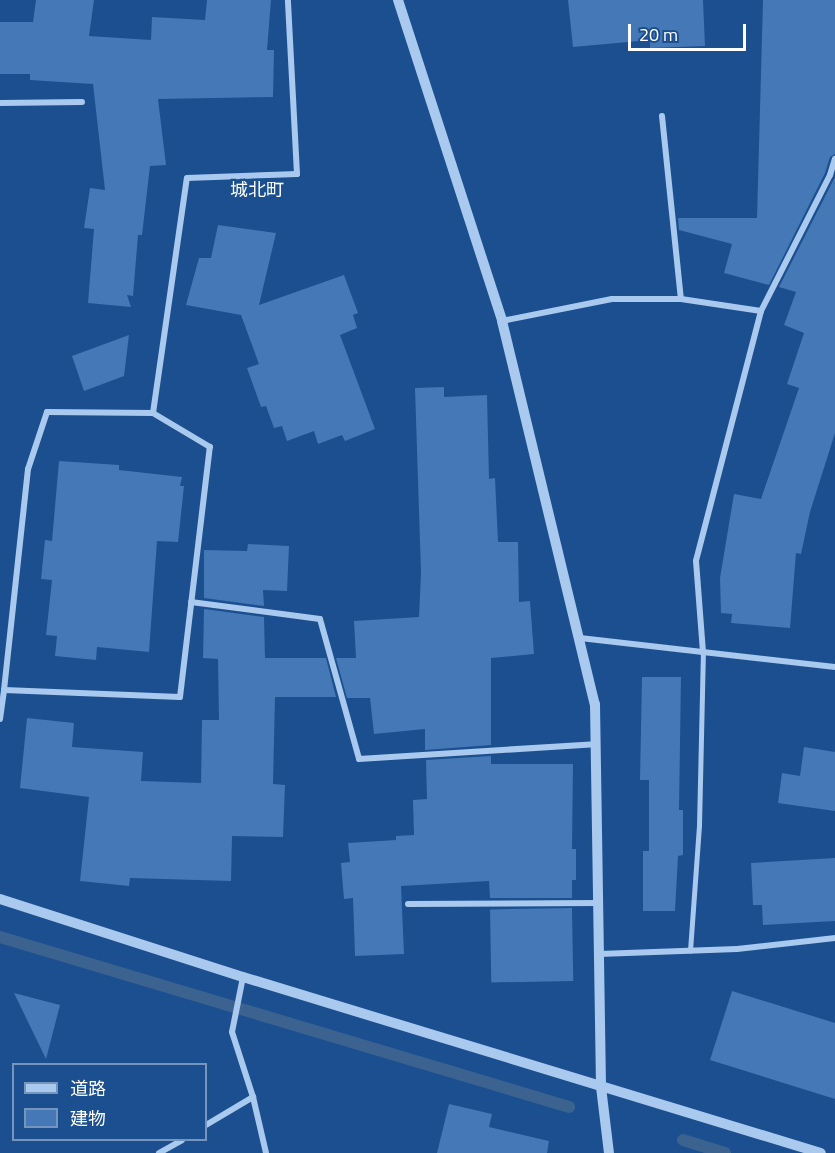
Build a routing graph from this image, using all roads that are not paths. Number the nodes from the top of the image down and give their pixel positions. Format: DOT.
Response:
graph roads {
  1 [pos="288,0"];
  2 [pos="398,0"];
  3 [pos="82,102"];
  4 [pos="0,103"];
  5 [pos="662,116"];
  6 [pos="835,159"];
  7 [pos="681,299"];
  8 [pos="761,311"];
  9 [pos="502,321"];
  10 [pos="153,413"];
  11 [pos="192,602"];
  12 [pos="580,638"];
  13 [pos="703,652"];
  14 [pos="835,667"];
  15 [pos="4,690"];
  16 [pos="0,719"];
  17 [pos="596,744"];
  18 [pos="0,899"];
  19 [pos="598,903"];
  20 [pos="408,904"];
  21 [pos="835,938"];
  22 [pos="690,951"];
  23 [pos="599,954"];
  24 [pos="243,977"];
  25 [pos="601,1087"];
  26 [pos="253,1097"];
  27 [pos="207,1124"];
  28 [pos="180,1141"];
  29 [pos="159,1153"];
  30 [pos="266,1153"];
  31 [pos="609,1153"];
  32 [pos="821,1153"];
  1 -- 10 [label="street"];
  2 -- 9 [label="street"];
  3 -- 4 [label="street"];
  5 -- 7 [label="street"];
  6 -- 8 [label="street"];
  7 -- 8 [label="street"];
  7 -- 9 [label="street"];
  8 -- 13 [label="street"];
  9 -- 12 [label="street"];
  10 -- 11 [label="street"];
  10 -- 15 [label="street"];
  11 -- 15 [label="street"];
  11 -- 17 [label="street"];
  12 -- 13 [label="street"];
  12 -- 17 [label="street"];
  13 -- 14 [label="street"];
  13 -- 22 [label="lane"];
  15 -- 16 [label="street"];
  17 -- 19 [label="street"];
  18 -- 24 [label="street"];
  19 -- 20 [label="street"];
  19 -- 23 [label="street"];
  21 -- 22 [label="street"];
  22 -- 23 [label="street"];
  23 -- 25 [label="street"];
  24 -- 25 [label="street"];
  24 -- 26 [label="street"];
  25 -- 31 [label="street"];
  25 -- 32 [label="street"];
  26 -- 27 [label="street"];
  26 -- 30 [label="street"];
  28 -- 29 [label="street"];
}
